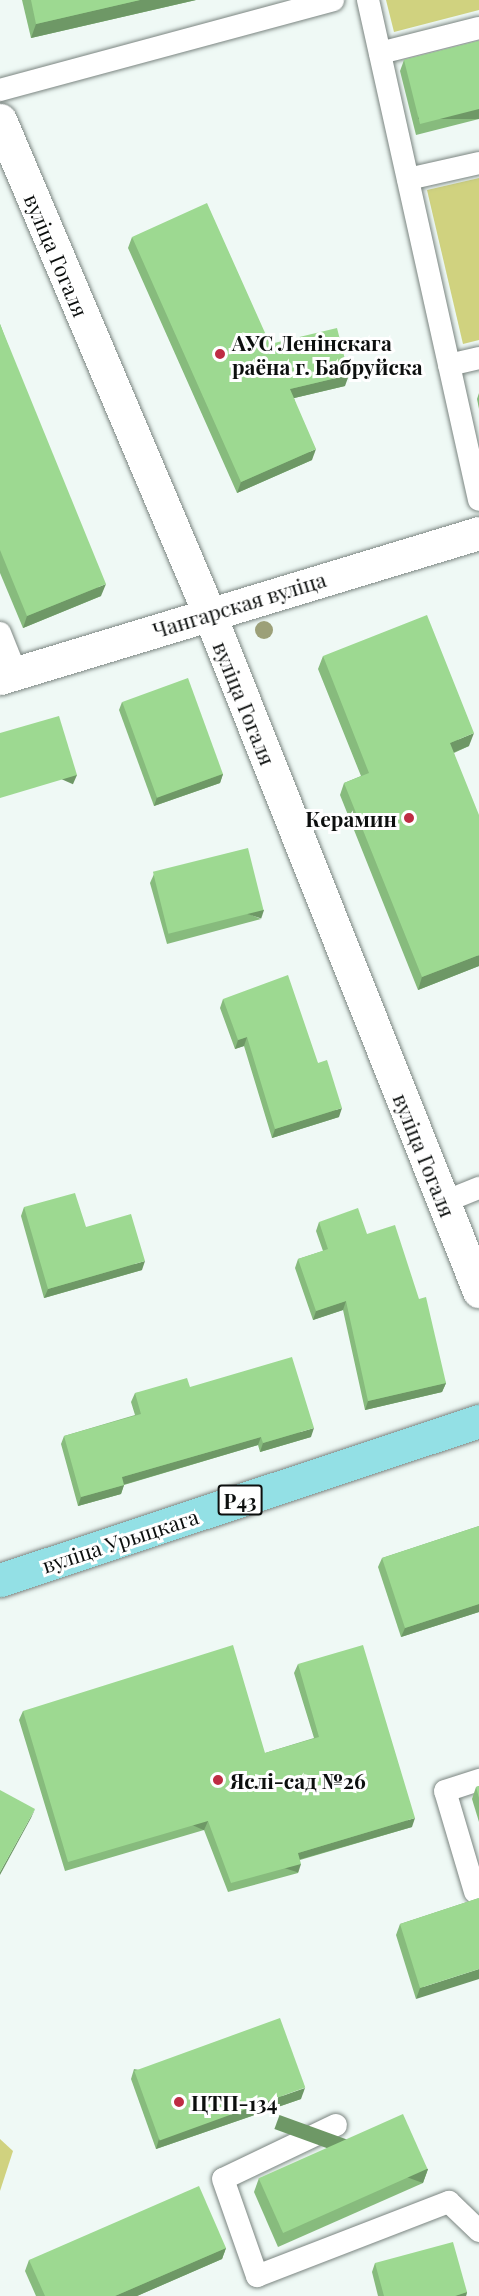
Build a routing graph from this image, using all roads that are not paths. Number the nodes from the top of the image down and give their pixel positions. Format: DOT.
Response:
graph roads {
  1 [pos="333,0"];
  2 [pos="368,0"];
  3 [pos="479,28"];
  4 [pos="380,53"];
  5 [pos="0,90"];
  6 [pos="0,120"];
  7 [pos="479,163"];
  8 [pos="408,179"];
  9 [pos="479,357"];
  10 [pos="449,365"];
  11 [pos="479,500"];
  12 [pos="479,533"];
  13 [pos="209,613"];
  14 [pos="0,633"];
  15 [pos="8,675"];
  16 [pos="479,1188"];
  17 [pos="444,1202"];
  18 [pos="479,1291"];
  19 [pos="479,1421"];
  20 [pos="0,1580"];
  21 [pos="479,1780"];
  22 [pos="475,1892"];
  23 [pos="336,2125"];
  24 [pos="479,2231"];
  1 -- 5 [label="lane"];
  2 -- 4 [label="lane"];
  3 -- 4 [label="lane"];
  4 -- 8 [label="lane"];
  6 -- 13 [label="street, вуліца Гогаля"];
  7 -- 8 [label="lane"];
  8 -- 10 [label="lane"];
  9 -- 10 [label="lane"];
  10 -- 11 [label="lane"];
  12 -- 13 [label="street, Чангарская вуліца"];
  13 -- 15 [label="street, Чангарская вуліца"];
  13 -- 17 [label="street, вуліца Гогаля"];
  14 -- 15 [label="lane"];
  16 -- 17 [label="lane"];
  17 -- 18 [label="street, вуліца Гогаля"];
  19 -- 20 [label="main road, вуліца Урыцкага / Р43"];
  21 -- 22 [label="lane"];
  23 -- 24 [label="lane"];
}
